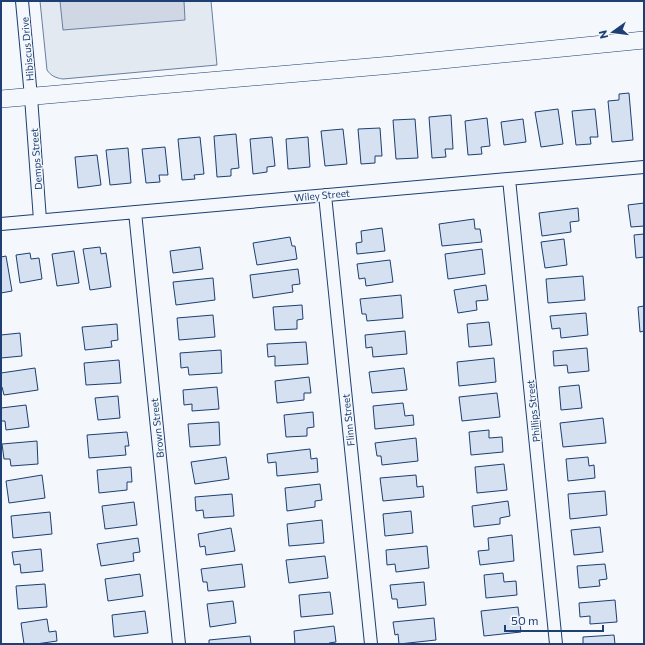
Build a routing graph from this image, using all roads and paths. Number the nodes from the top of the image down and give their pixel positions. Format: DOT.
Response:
graph roads {
  1 [pos="22,1"];
  2 [pos="644,40"];
  3 [pos="31,97"];
  4 [pos="1,99"];
  5 [pos="644,167"];
  6 [pos="509,179"];
  7 [pos="325,195"];
  8 [pos="135,212"];
  9 [pos="40,220"];
  10 [pos="1,224"];
  11 [pos="179,644"];
  12 [pos="371,644"];
  13 [pos="556,644"];
  1 -- 3 [label="street, Hibiscus Drive"];
  2 -- 3 [label="main road"];
  3 -- 4 [label="main road"];
  3 -- 9 [label="street, Demps Street"];
  5 -- 6 [label="street, Wiley Street"];
  6 -- 7 [label="street, Wiley Street"];
  6 -- 13 [label="street, Phillips Street"];
  7 -- 8 [label="street, Wiley Street"];
  7 -- 12 [label="street, Flinn Street"];
  8 -- 9 [label="street, Wiley Street"];
  8 -- 11 [label="street, Brown Street"];
  9 -- 10 [label="street, Wiley Street"];
}
